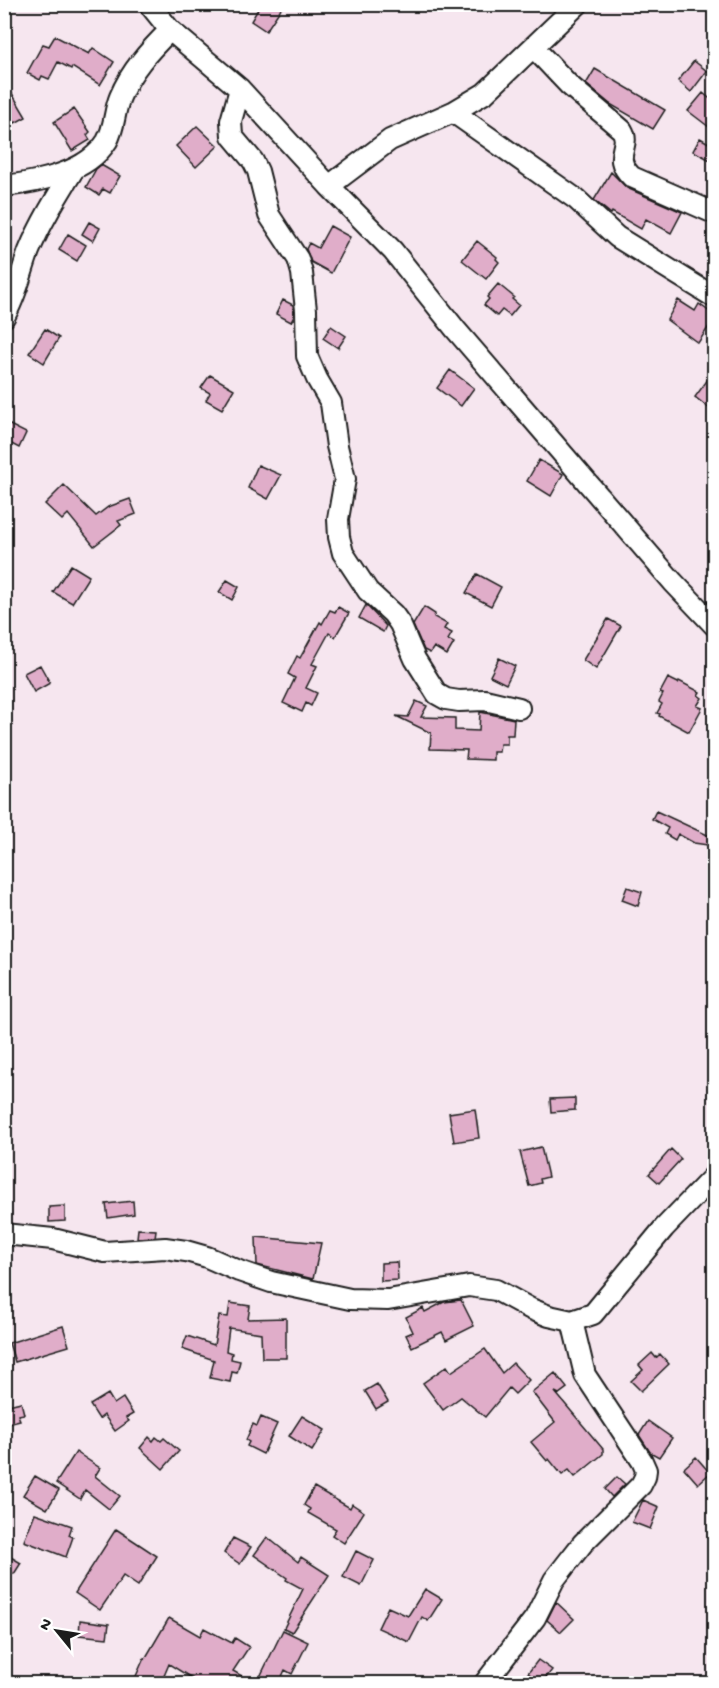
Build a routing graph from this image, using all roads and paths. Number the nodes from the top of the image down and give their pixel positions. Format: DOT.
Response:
graph roads {
  1 [pos="149,4"];
  2 [pos="578,4"];
  3 [pos="170,30"];
  4 [pos="534,48"];
  5 [pos="240,89"];
  6 [pos="453,112"];
  7 [pos="74,168"];
  8 [pos="4,186"];
  9 [pos="329,186"];
  10 [pos="714,213"];
  11 [pos="714,297"];
  12 [pos="4,317"];
  13 [pos="714,625"];
  14 [pos="519,708"];
  15 [pos="714,1176"];
  16 [pos="4,1234"];
  17 [pos="573,1321"];
  18 [pos="484,1683"];
  1 -- 3 [label="street"];
  2 -- 4 [label="street"];
  3 -- 5 [label="street"];
  3 -- 7 [label="street"];
  4 -- 6 [label="street"];
  4 -- 10 [label="street"];
  5 -- 9 [label="street"];
  5 -- 14 [label="street"];
  6 -- 9 [label="street"];
  6 -- 11 [label="street"];
  7 -- 8 [label="street"];
  7 -- 12 [label="street"];
  9 -- 13 [label="street"];
  15 -- 17 [label="street"];
  16 -- 17 [label="street"];
  17 -- 18 [label="street"];
}
